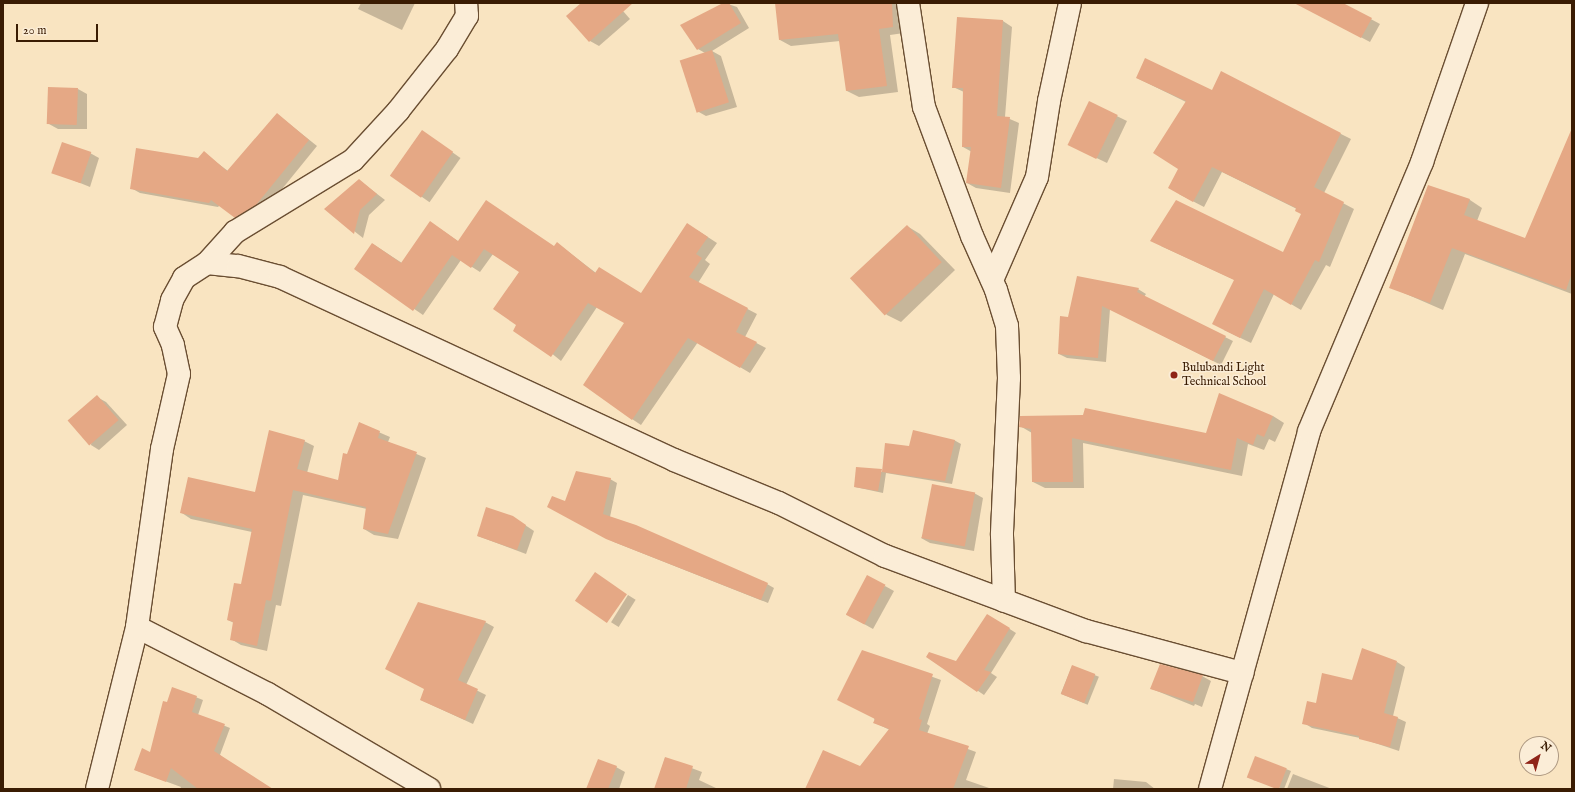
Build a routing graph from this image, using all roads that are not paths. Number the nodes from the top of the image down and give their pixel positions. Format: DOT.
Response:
graph roads {
  1 [pos="908,3"];
  2 [pos="1070,3"];
  3 [pos="1477,3"];
  4 [pos="471,7"];
  5 [pos="208,263"];
  6 [pos="992,280"];
  7 [pos="1004,601"];
  8 [pos="137,627"];
  9 [pos="1242,673"];
  10 [pos="97,789"];
  11 [pos="430,789"];
  12 [pos="1210,789"];
  1 -- 6 [label="street"];
  2 -- 6 [label="street"];
  3 -- 9 [label="street"];
  4 -- 5 [label="street"];
  5 -- 7 [label="street"];
  5 -- 8 [label="street"];
  6 -- 7 [label="street"];
  7 -- 9 [label="street"];
  8 -- 10 [label="street"];
  8 -- 11 [label="street"];
  9 -- 12 [label="street"];
}
